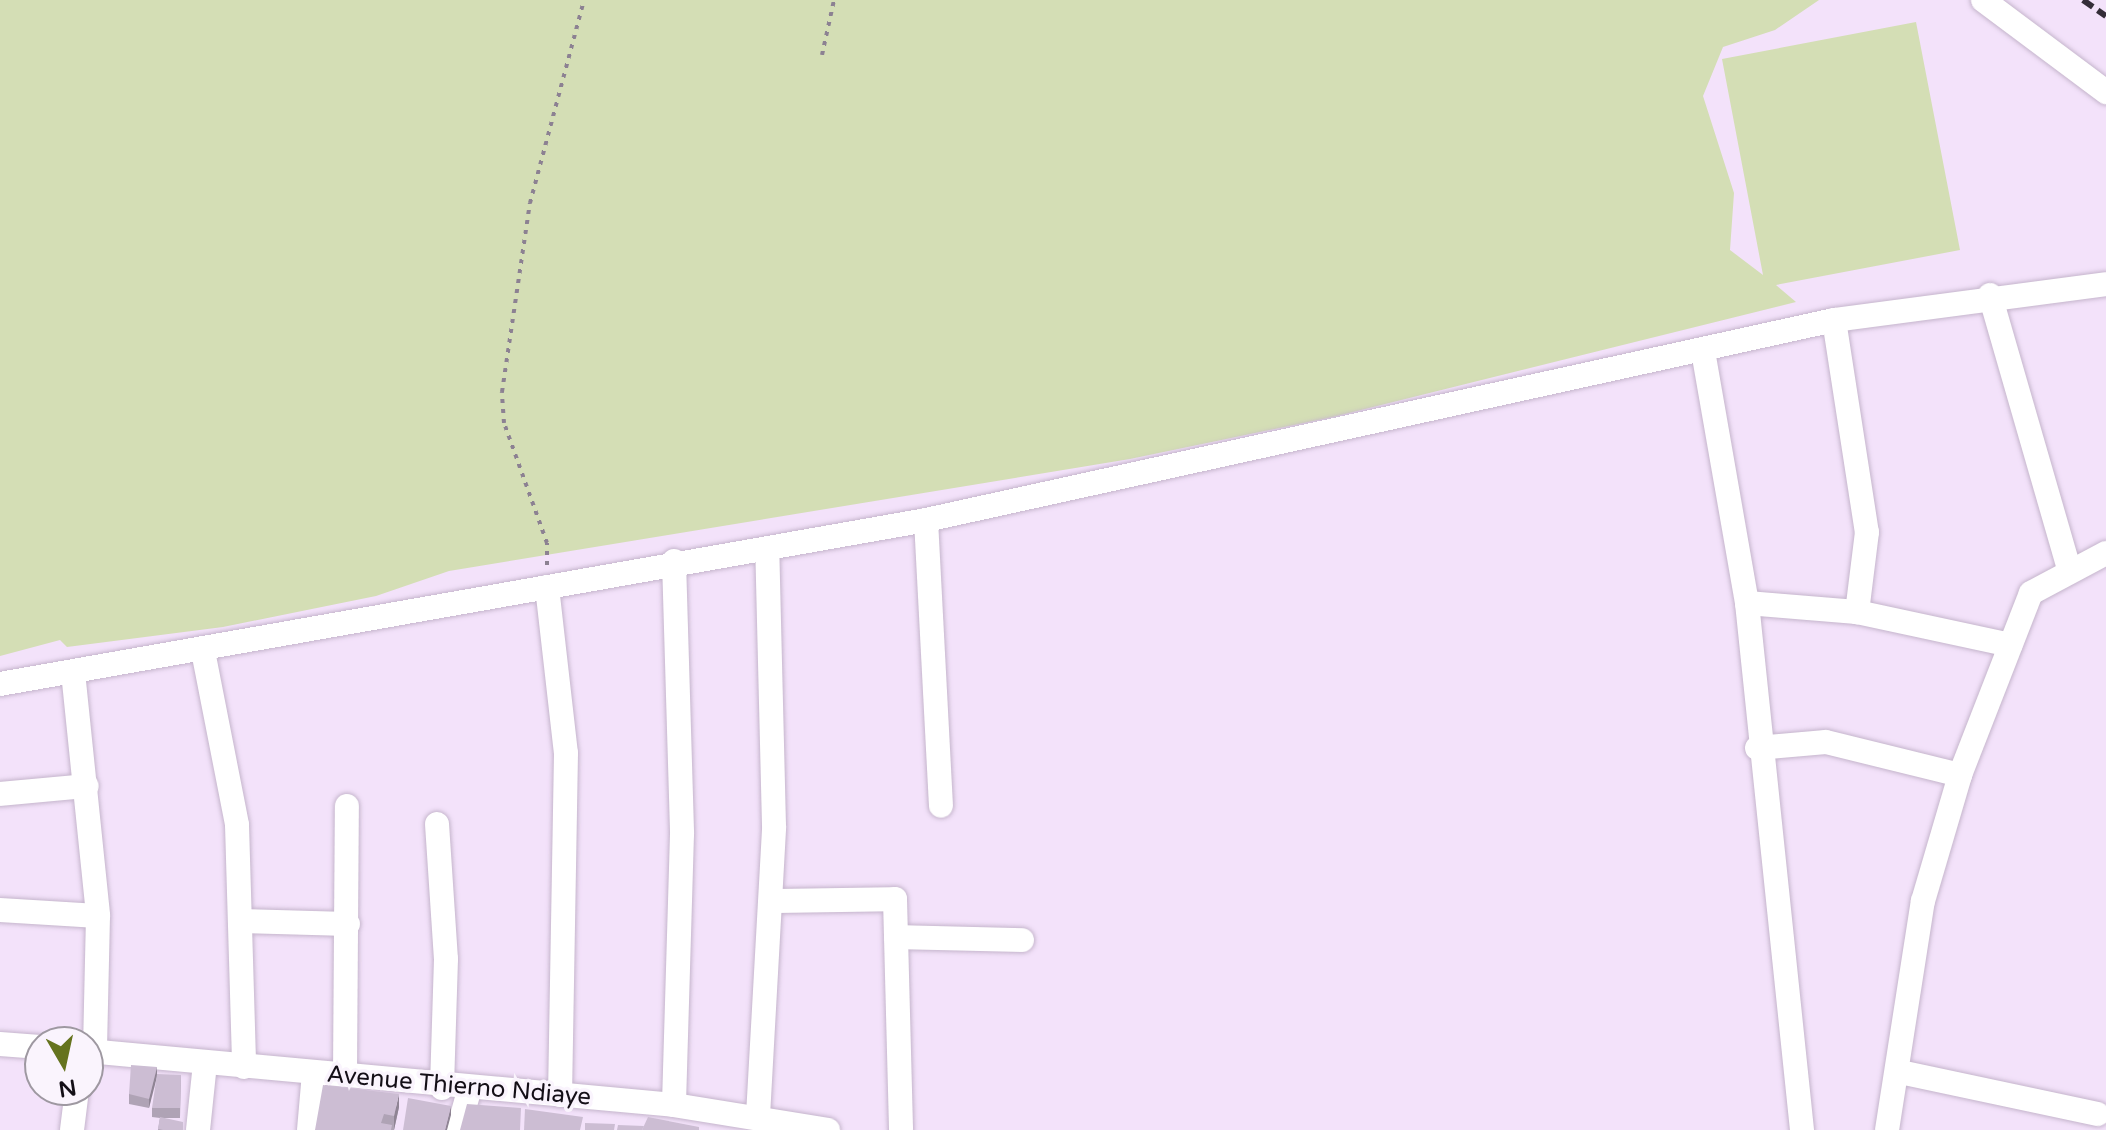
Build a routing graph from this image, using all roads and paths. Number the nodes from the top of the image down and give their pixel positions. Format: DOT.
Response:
graph roads {
  1 [pos="584,0"];
  2 [pos="834,0"];
  3 [pos="1983,0"];
  4 [pos="822,55"];
  5 [pos="2106,92"];
  6 [pos="2106,284"];
  7 [pos="1990,295"];
  8 [pos="1834,320"];
  9 [pos="1703,351"];
  10 [pos="926,520"];
  11 [pos="767,549"];
  12 [pos="2106,553"];
  13 [pos="674,561"];
  14 [pos="2069,569"];
  15 [pos="547,587"];
  16 [pos="1747,603"];
  17 [pos="1857,612"];
  18 [pos="2011,645"];
  19 [pos="203,651"];
  20 [pos="73,672"];
  21 [pos="0,684"];
  22 [pos="1757,748"];
  23 [pos="1960,775"];
  24 [pos="87,786"];
  25 [pos="0,794"];
  26 [pos="347,806"];
  27 [pos="941,806"];
  28 [pos="437,824"];
  29 [pos="772,901"];
  30 [pos="0,910"];
  31 [pos="98,916"];
  32 [pos="241,921"];
  33 [pos="348,924"];
  34 [pos="896,937"];
  35 [pos="1022,940"];
  36 [pos="93,1026"];
  37 [pos="0,1044"];
  38 [pos="24,1046"];
  39 [pos="104,1052"];
  40 [pos="205,1063"];
  41 [pos="244,1067"];
  42 [pos="1900,1072"];
  43 [pos="314,1073"];
  44 [pos="345,1074"];
  45 [pos="442,1088"];
  46 [pos="469,1091"];
  47 [pos="560,1095"];
  48 [pos="674,1105"];
  49 [pos="75,1106"];
  50 [pos="2100,1112"];
  51 [pos="758,1116"];
  52 [pos="706,1120"];
  53 [pos="72,1130"];
  54 [pos="198,1130"];
  55 [pos="309,1130"];
  56 [pos="458,1130"];
  57 [pos="828,1130"];
  58 [pos="901,1130"];
  59 [pos="1802,1130"];
  60 [pos="1887,1130"];
  1 -- 15 [label="path"];
  2 -- 4 [label="path"];
  3 -- 5 [label="street"];
  6 -- 7 [label="street"];
  7 -- 8 [label="street"];
  7 -- 14 [label="street"];
  8 -- 9 [label="street"];
  8 -- 17 [label="street"];
  9 -- 10 [label="street"];
  9 -- 16 [label="street"];
  10 -- 11 [label="street"];
  10 -- 27 [label="street"];
  11 -- 13 [label="street"];
  11 -- 29 [label="street"];
  12 -- 14 [label="street"];
  13 -- 15 [label="street"];
  13 -- 48 [label="street"];
  14 -- 18 [label="street"];
  15 -- 19 [label="street"];
  15 -- 47 [label="street"];
  16 -- 17 [label="street"];
  16 -- 22 [label="street"];
  17 -- 18 [label="street"];
  18 -- 23 [label="street"];
  19 -- 20 [label="street"];
  19 -- 32 [label="street"];
  20 -- 21 [label="street"];
  20 -- 24 [label="street"];
  22 -- 23 [label="street"];
  22 -- 59 [label="street"];
  23 -- 42 [label="street"];
  24 -- 25 [label="street"];
  24 -- 31 [label="street"];
  26 -- 33 [label="street"];
  28 -- 45 [label="street"];
  29 -- 34 [label="street"];
  29 -- 51 [label="street"];
  30 -- 31 [label="street"];
  31 -- 36 [label="street"];
  32 -- 33 [label="street"];
  32 -- 41 [label="street"];
  33 -- 44 [label="street"];
  34 -- 35 [label="street"];
  34 -- 58 [label="street"];
  37 -- 38 [label="street"];
  39 -- 40 [label="street, Avenue Thierno Ndiaye"];
  40 -- 41 [label="street, Avenue Thierno Ndiaye"];
  40 -- 54 [label="street"];
  41 -- 43 [label="street, Avenue Thierno Ndiaye"];
  42 -- 50 [label="street"];
  42 -- 60 [label="street"];
  43 -- 44 [label="street, Avenue Thierno Ndiaye"];
  43 -- 55 [label="street"];
  44 -- 45 [label="street, Avenue Thierno Ndiaye"];
  45 -- 46 [label="street, Avenue Thierno Ndiaye"];
  46 -- 47 [label="street, Avenue Thierno Ndiaye"];
  46 -- 56 [label="street"];
  47 -- 48 [label="street, Avenue Thierno Ndiaye"];
  48 -- 52 [label="street, Avenue Thierno Ndiaye"];
  49 -- 53 [label="street"];
  51 -- 52 [label="street, Avenue Thierno Ndiaye"];
  51 -- 57 [label="street, Avenue Thierno Ndiaye"];
}
